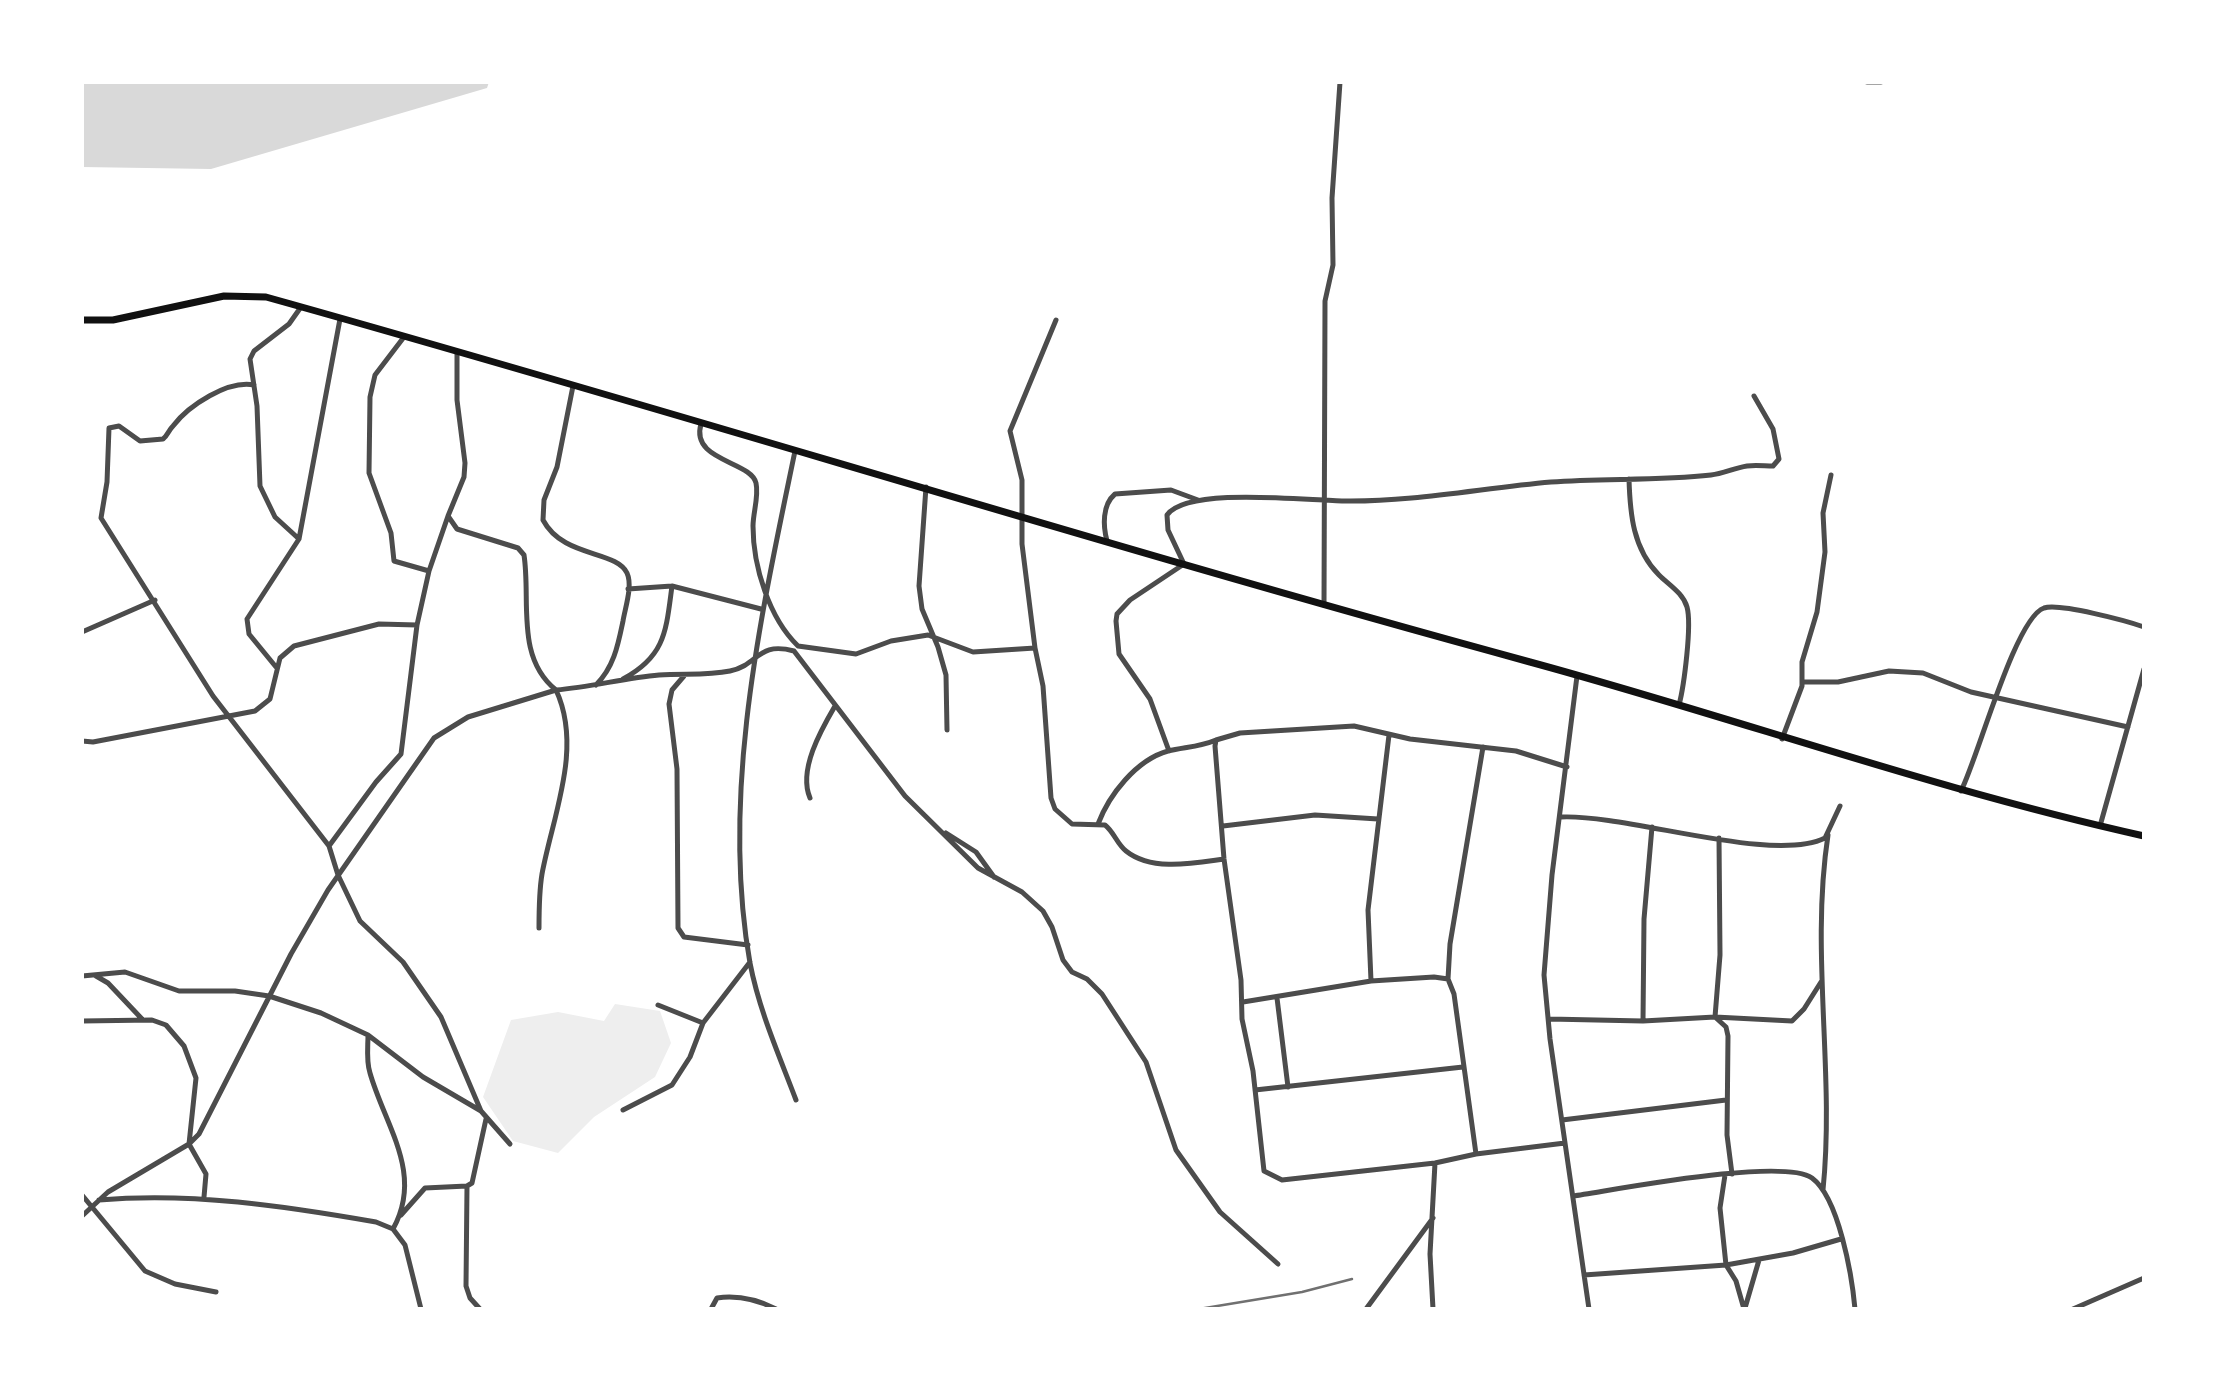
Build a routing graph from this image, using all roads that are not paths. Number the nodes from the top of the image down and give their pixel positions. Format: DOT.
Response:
graph roads {
  1 [pos="1340,82"];
  2 [pos="1867,82"];
  3 [pos="1881,82"];
  4 [pos="301,307"];
  5 [pos="340,319"];
  6 [pos="82,320"];
  7 [pos="1056,320"];
  8 [pos="404,337"];
  9 [pos="457,353"];
  10 [pos="254,385"];
  11 [pos="573,386"];
  12 [pos="1754,396"];
  13 [pos="701,424"];
  14 [pos="795,451"];
  15 [pos="1831,475"];
  16 [pos="1629,479"];
  17 [pos="926,487"];
  18 [pos="1198,500"];
  19 [pos="1327,500"];
  20 [pos="448,516"];
  21 [pos="1022,516"];
  22 [pos="299,539"];
  23 [pos="1107,541"];
  24 [pos="1184,564"];
  25 [pos="429,571"];
  26 [pos="672,586"];
  27 [pos="765,588"];
  28 [pos="628,589"];
  29 [pos="155,600"];
  30 [pos="1324,605"];
  31 [pos="761,609"];
  32 [pos="417,625"];
  33 [pos="2144,627"];
  34 [pos="82,632"];
  35 [pos="934,636"];
  36 [pos="1035,648"];
  37 [pos="756,654"];
  38 [pos="276,667"];
  39 [pos="2144,669"];
  40 [pos="684,676"];
  41 [pos="1577,676"];
  42 [pos="1803,682"];
  43 [pos="615,683"];
  44 [pos="596,685"];
  45 [pos="556,690"];
  46 [pos="1997,698"];
  47 [pos="1679,705"];
  48 [pos="835,706"];
  49 [pos="229,718"];
  50 [pos="2128,727"];
  51 [pos="947,730"];
  52 [pos="1389,734"];
  53 [pos="1782,739"];
  54 [pos="1216,740"];
  55 [pos="82,741"];
  56 [pos="1483,747"];
  57 [pos="1169,751"];
  58 [pos="1567,767"];
  59 [pos="1961,791"];
  60 [pos="810,798"];
  61 [pos="1840,806"];
  62 [pos="1561,817"];
  63 [pos="1378,819"];
  64 [pos="1098,824"];
  65 [pos="1223,826"];
  66 [pos="1652,827"];
  67 [pos="2100,827"];
  68 [pos="943,832"];
  69 [pos="1828,835"];
  70 [pos="2144,836"];
  71 [pos="1720,838"];
  72 [pos="329,846"];
  73 [pos="1224,859"];
  74 [pos="338,875"];
  75 [pos="996,879"];
  76 [pos="538,928"];
  77 [pos="748,945"];
  78 [pos="750,962"];
  79 [pos="93,975"];
  80 [pos="82,976"];
  81 [pos="1448,979"];
  82 [pos="1822,979"];
  83 [pos="1371,981"];
  84 [pos="269,996"];
  85 [pos="1277,998"];
  86 [pos="1243,1002"];
  87 [pos="658,1006"];
  88 [pos="1715,1017"];
  89 [pos="145,1019"];
  90 [pos="1549,1019"];
  91 [pos="82,1021"];
  92 [pos="1643,1021"];
  93 [pos="703,1023"];
  94 [pos="368,1035"];
  95 [pos="1463,1067"];
  96 [pos="1289,1087"];
  97 [pos="1255,1090"];
  98 [pos="796,1100"];
  99 [pos="1726,1100"];
  100 [pos="623,1110"];
  101 [pos="481,1111"];
  102 [pos="486,1119"];
  103 [pos="1562,1119"];
  104 [pos="1565,1143"];
  105 [pos="189,1144"];
  106 [pos="510,1144"];
  107 [pos="1476,1154"];
  108 [pos="1435,1163"];
  109 [pos="1729,1174"];
  110 [pos="467,1186"];
  111 [pos="1823,1190"];
  112 [pos="82,1195"];
  113 [pos="1573,1196"];
  114 [pos="204,1197"];
  115 [pos="99,1200"];
  116 [pos="93,1206"];
  117 [pos="82,1216"];
  118 [pos="399,1217"];
  119 [pos="1433,1218"];
  120 [pos="393,1229"];
  121 [pos="1841,1239"];
  122 [pos="1759,1260"];
  123 [pos="1278,1264"];
  124 [pos="1726,1265"];
  125 [pos="1584,1275"];
  126 [pos="2144,1278"];
  127 [pos="216,1292"];
  128 [pos="421,1309"];
  129 [pos="480,1309"];
  130 [pos="711,1309"];
  131 [pos="776,1309"];
  132 [pos="1366,1309"];
  133 [pos="1433,1309"];
  134 [pos="1589,1309"];
  135 [pos="1744,1309"];
  136 [pos="1854,1309"];
  137 [pos="2073,1309"];
  1 -- 19 [label="street"];
  2 -- 3 [label="street"];
  4 -- 5 [label="main road"];
  4 -- 6 [label="main road"];
  4 -- 10 [label="street"];
  5 -- 8 [label="main road"];
  5 -- 22 [label="street"];
  7 -- 21 [label="street"];
  8 -- 9 [label="main road"];
  8 -- 25 [label="street"];
  9 -- 11 [label="main road"];
  9 -- 20 [label="street"];
  10 -- 22 [label="street"];
  10 -- 29 [label="street"];
  11 -- 13 [label="main road"];
  11 -- 28 [label="street"];
  12 -- 16 [label="street"];
  13 -- 14 [label="main road"];
  13 -- 27 [label="street"];
  14 -- 17 [label="main road"];
  14 -- 27 [label="street"];
  15 -- 42 [label="street"];
  16 -- 19 [label="street"];
  16 -- 47 [label="street"];
  17 -- 21 [label="main road"];
  17 -- 35 [label="street"];
  18 -- 19 [label="street"];
  18 -- 23 [label="street"];
  18 -- 24 [label="street"];
  19 -- 30 [label="street"];
  20 -- 25 [label="street"];
  20 -- 45 [label="street"];
  21 -- 23 [label="main road"];
  21 -- 36 [label="street"];
  22 -- 38 [label="street"];
  23 -- 24 [label="main road"];
  24 -- 30 [label="main road"];
  24 -- 57 [label="street"];
  25 -- 32 [label="street"];
  26 -- 28 [label="street"];
  26 -- 31 [label="street"];
  26 -- 43 [label="street"];
  27 -- 31 [label="street"];
  27 -- 35 [label="street"];
  28 -- 44 [label="street"];
  29 -- 34 [label="street"];
  29 -- 49 [label="street"];
  30 -- 41 [label="main road"];
  31 -- 37 [label="street"];
  32 -- 38 [label="street"];
  32 -- 72 [label="street"];
  33 -- 46 [label="street"];
  35 -- 36 [label="street"];
  35 -- 51 [label="street"];
  36 -- 64 [label="street"];
  37 -- 40 [label="street"];
  37 -- 48 [label="street"];
  37 -- 77 [label="street"];
  38 -- 49 [label="street"];
  39 -- 50 [label="street"];
  40 -- 43 [label="street"];
  40 -- 77 [label="street"];
  41 -- 47 [label="main road"];
  41 -- 58 [label="street"];
  42 -- 46 [label="street"];
  42 -- 53 [label="street"];
  43 -- 44 [label="street"];
  44 -- 45 [label="street"];
  45 -- 74 [label="street"];
  45 -- 76 [label="street"];
  46 -- 50 [label="street"];
  46 -- 59 [label="street"];
  47 -- 53 [label="main road"];
  48 -- 60 [label="street"];
  48 -- 68 [label="street"];
  49 -- 55 [label="street"];
  49 -- 72 [label="street"];
  50 -- 67 [label="street"];
  52 -- 54 [label="street"];
  52 -- 56 [label="street"];
  52 -- 63 [label="street"];
  53 -- 59 [label="main road"];
  54 -- 57 [label="street"];
  54 -- 65 [label="street"];
  56 -- 58 [label="street"];
  56 -- 81 [label="street"];
  57 -- 64 [label="street"];
  58 -- 62 [label="street"];
  59 -- 67 [label="main road"];
  61 -- 69 [label="street"];
  62 -- 66 [label="street"];
  62 -- 90 [label="street"];
  63 -- 65 [label="street"];
  63 -- 83 [label="street"];
  64 -- 73 [label="street"];
  65 -- 73 [label="street"];
  66 -- 71 [label="street"];
  66 -- 92 [label="street"];
  67 -- 70 [label="main road"];
  68 -- 75 [label="street"];
  68 -- 75 [label="street"];
  69 -- 71 [label="street"];
  69 -- 82 [label="street"];
  71 -- 88 [label="street"];
  72 -- 74 [label="street"];
  73 -- 86 [label="street"];
  74 -- 84 [label="street"];
  74 -- 101 [label="street"];
  75 -- 123 [label="street"];
  77 -- 78 [label="street"];
  78 -- 93 [label="street"];
  78 -- 98 [label="street"];
  79 -- 80 [label="street"];
  79 -- 84 [label="street"];
  79 -- 89 [label="street"];
  81 -- 83 [label="street"];
  81 -- 95 [label="street"];
  82 -- 88 [label="street"];
  82 -- 111 [label="street"];
  83 -- 85 [label="street"];
  84 -- 94 [label="street"];
  84 -- 105 [label="street"];
  85 -- 86 [label="street"];
  85 -- 96 [label="street"];
  86 -- 97 [label="street"];
  87 -- 93 [label="street"];
  88 -- 92 [label="street"];
  88 -- 99 [label="street"];
  89 -- 91 [label="street"];
  89 -- 105 [label="street"];
  90 -- 92 [label="street"];
  90 -- 103 [label="street"];
  93 -- 100 [label="street"];
  94 -- 101 [label="street"];
  94 -- 118 [label="street"];
  95 -- 96 [label="street"];
  95 -- 107 [label="street"];
  96 -- 97 [label="street"];
  97 -- 108 [label="street"];
  99 -- 103 [label="street"];
  99 -- 109 [label="street"];
  101 -- 102 [label="street"];
  102 -- 106 [label="street"];
  102 -- 110 [label="street"];
  103 -- 104 [label="street"];
  104 -- 107 [label="street"];
  104 -- 113 [label="street"];
  105 -- 114 [label="street"];
  105 -- 115 [label="street"];
  107 -- 108 [label="street"];
  108 -- 119 [label="street"];
  109 -- 111 [label="street"];
  109 -- 113 [label="street"];
  109 -- 124 [label="street"];
  110 -- 118 [label="street"];
  110 -- 129 [label="street"];
  111 -- 121 [label="street"];
  112 -- 116 [label="street"];
  113 -- 125 [label="street"];
  114 -- 115 [label="street"];
  114 -- 120 [label="street"];
  115 -- 116 [label="street"];
  116 -- 117 [label="street"];
  116 -- 127 [label="street"];
  118 -- 120 [label="street"];
  119 -- 132 [label="street"];
  119 -- 133 [label="street"];
  120 -- 128 [label="street"];
  121 -- 122 [label="street"];
  121 -- 136 [label="street"];
  122 -- 124 [label="street"];
  122 -- 135 [label="street"];
  124 -- 125 [label="street"];
  124 -- 135 [label="street"];
  125 -- 134 [label="street"];
  126 -- 137 [label="street"];
  130 -- 131 [label="street"];
}
